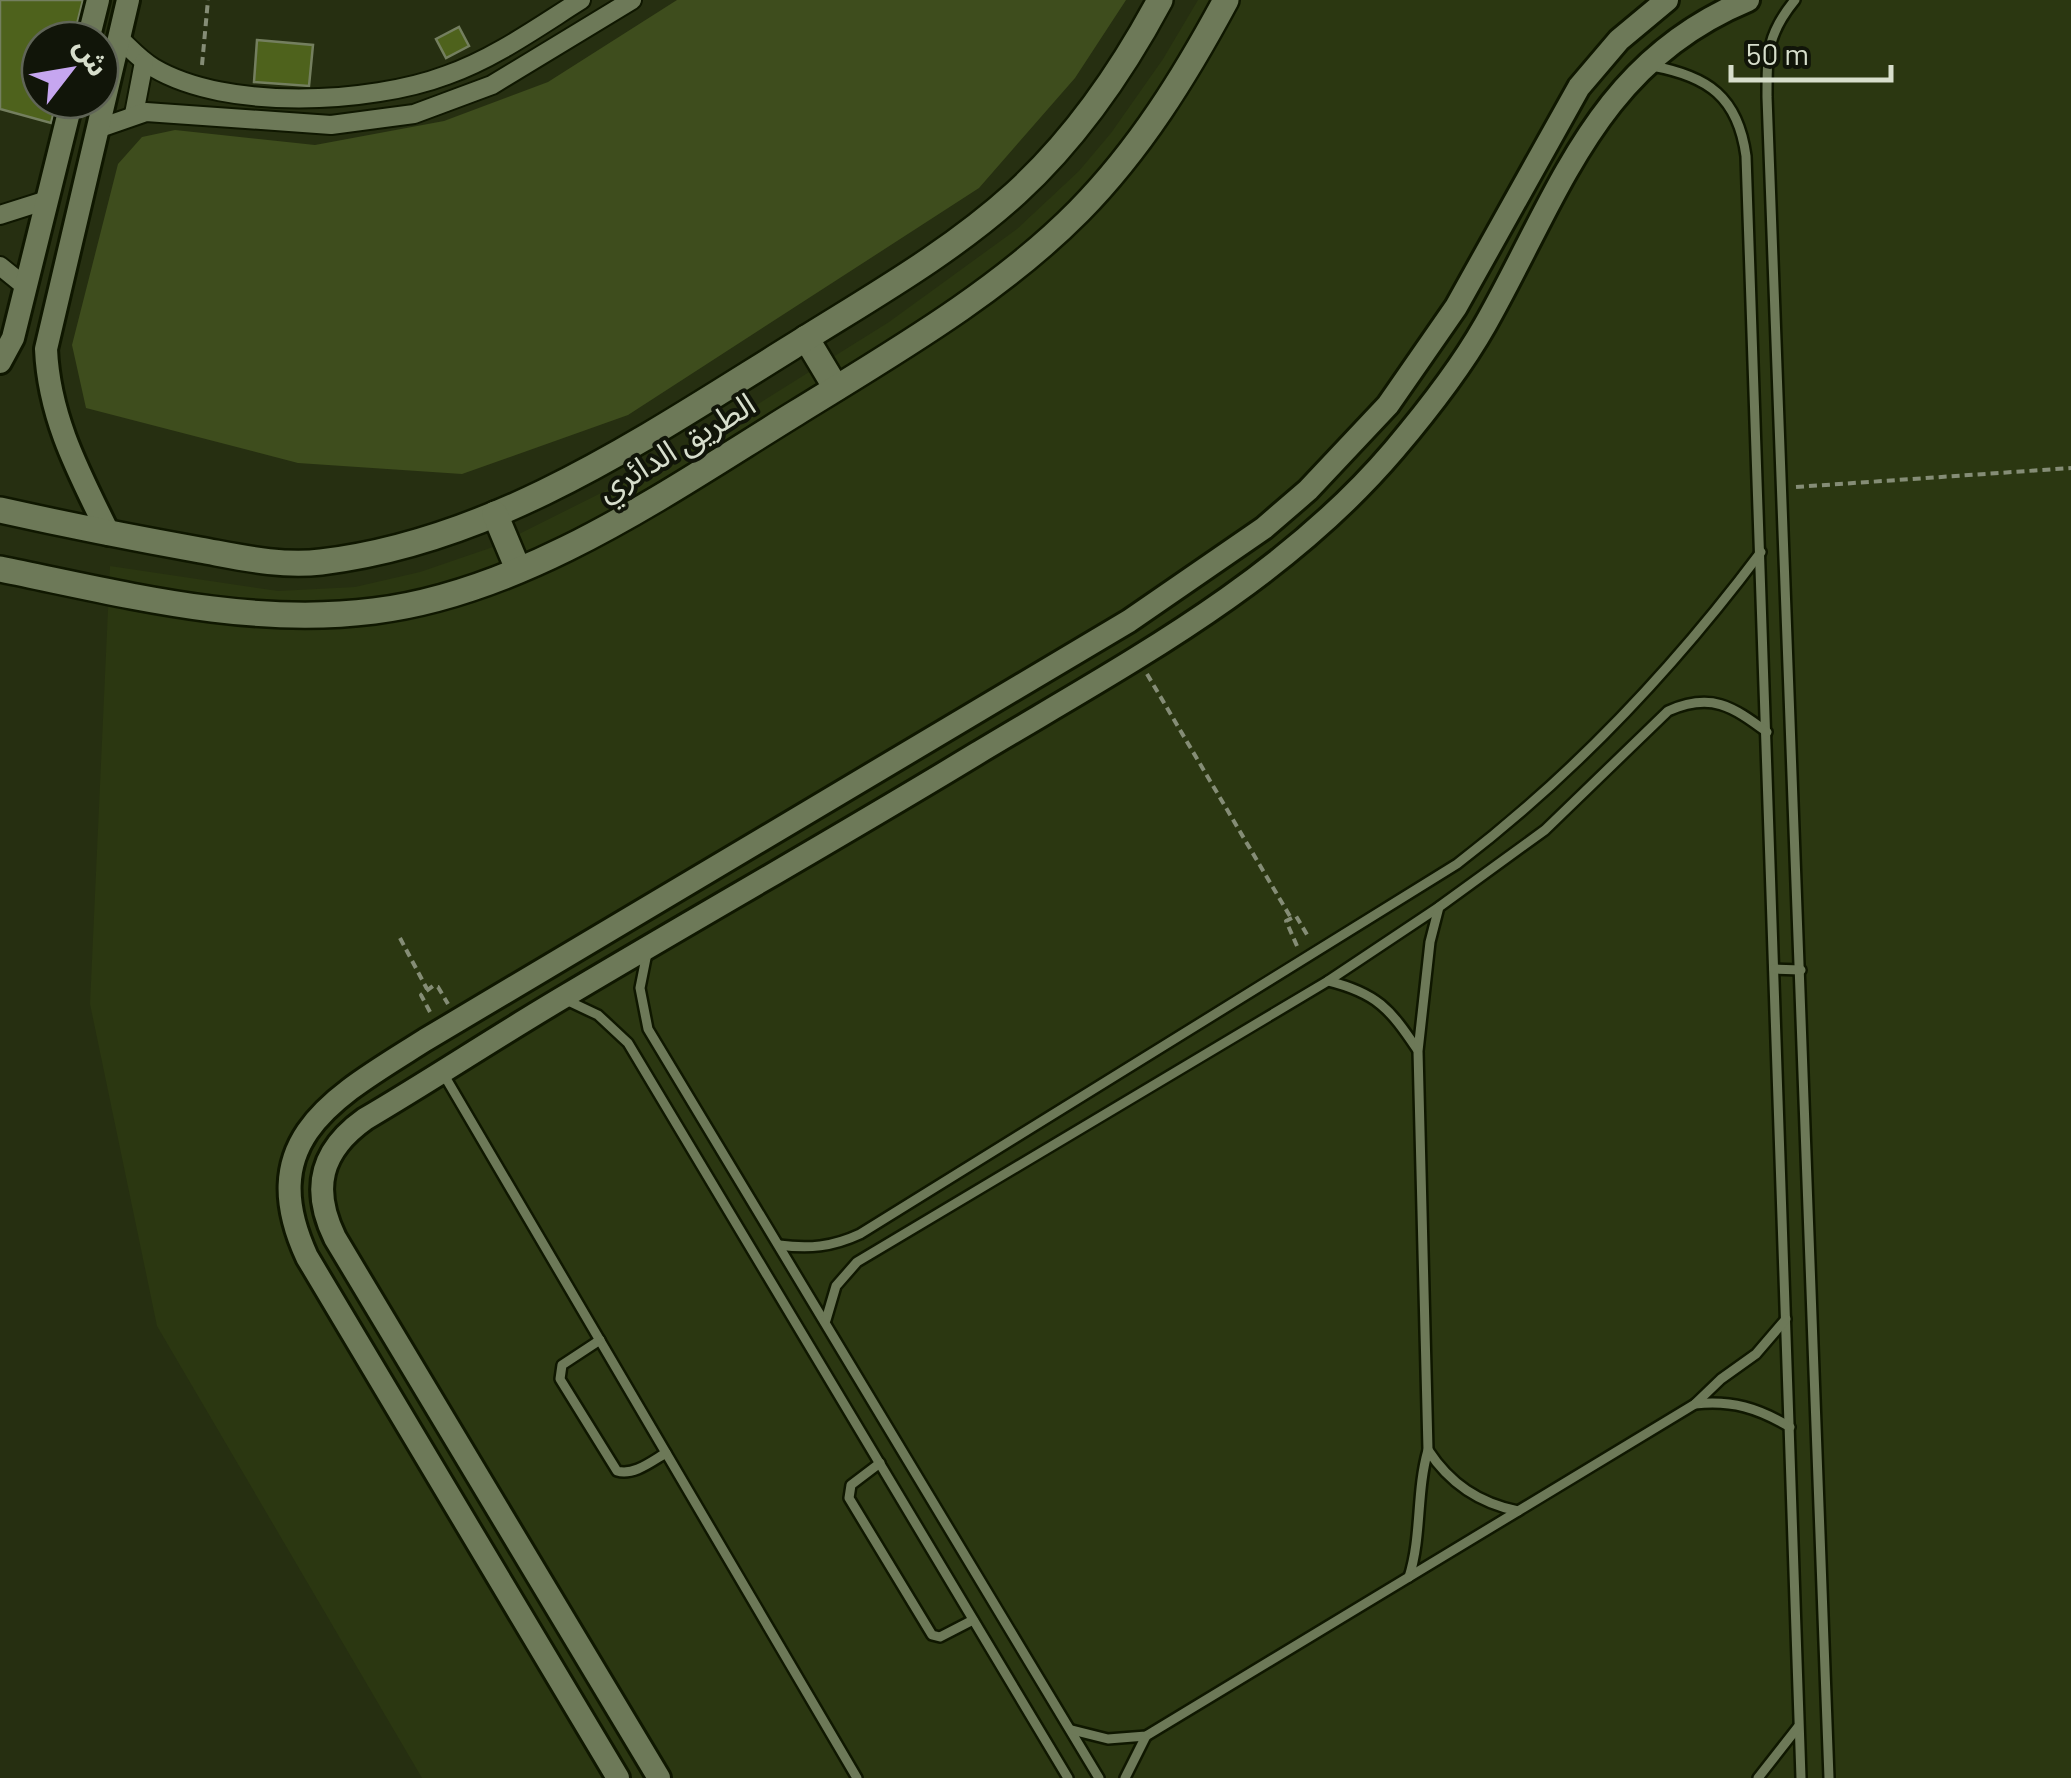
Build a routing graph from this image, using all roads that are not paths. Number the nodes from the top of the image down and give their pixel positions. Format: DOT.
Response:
graph roads {
  1 [pos="128,0"];
  2 [pos="581,0"];
  3 [pos="632,0"];
  4 [pos="1160,0"];
  5 [pos="1226,0"];
  6 [pos="1667,0"];
  7 [pos="1748,0"];
  8 [pos="1796,0"];
  9 [pos="120,34"];
  10 [pos="120,39"];
  11 [pos="144,62"];
  12 [pos="1644,65"];
  13 [pos="134,114"];
  14 [pos="67,120"];
  15 [pos="98,120"];
  16 [pos="96,129"];
  17 [pos="1542,154"];
  18 [pos="1567,169"];
  19 [pos="47,200"];
  20 [pos="0,215"];
  21 [pos="0,266"];
  22 [pos="26,287"];
  23 [pos="806,338"];
  24 [pos="0,362"];
  25 [pos="836,388"];
  26 [pos="0,510"];
  27 [pos="495,514"];
  28 [pos="108,534"];
  29 [pos="1761,552"];
  30 [pos="0,569"];
  31 [pos="518,569"];
  32 [pos="1767,732"];
  33 [pos="770,837"];
  34 [pos="790,868"];
  35 [pos="1439,907"];
  36 [pos="649,947"];
  37 [pos="1774,969"];
  38 [pos="1802,970"];
  39 [pos="1328,981"];
  40 [pos="562,998"];
  41 [pos="441,1031"];
  42 [pos="1418,1051"];
  43 [pos="443,1072"];
  44 [pos="780,1245"];
  45 [pos="1786,1318"];
  46 [pos="826,1320"];
  47 [pos="600,1340"];
  48 [pos="855,1370"];
  49 [pos="833,1383"];
  50 [pos="1695,1404"];
  51 [pos="1790,1427"];
  52 [pos="1428,1450"];
  53 [pos="666,1453"];
  54 [pos="880,1463"];
  55 [pos="1518,1511"];
  56 [pos="1409,1578"];
  57 [pos="973,1620"];
  58 [pos="1799,1725"];
  59 [pos="1072,1730"];
  60 [pos="1146,1736"];
  61 [pos="653,1769"];
  62 [pos="618,1778"];
  63 [pos="857,1778"];
  64 [pos="1068,1778"];
  65 [pos="1100,1778"];
  66 [pos="1126,1778"];
  67 [pos="1758,1778"];
  68 [pos="1801,1778"];
  69 [pos="1829,1778"];
  1 -- 9 [label="street"];
  2 -- 11 [label="street"];
  3 -- 13 [label="street"];
  4 -- 23 [label="main road, الطريق الدائري"];
  5 -- 25 [label="main road, الطريق الدائري"];
  6 -- 17 [label="street"];
  7 -- 12 [label="street"];
  8 -- 38 [label="lane"];
  10 -- 11 [label="street"];
  11 -- 13 [label="street"];
  12 -- 18 [label="street"];
  12 -- 29 [label="lane"];
  13 -- 16 [label="street"];
  14 -- 19 [label="street"];
  15 -- 16 [label="street"];
  16 -- 28 [label="street"];
  17 -- 18 [label="street"];
  17 -- 33 [label="street"];
  18 -- 34 [label="street"];
  19 -- 20 [label="street"];
  19 -- 22 [label="street"];
  21 -- 22 [label="street"];
  22 -- 24 [label="street"];
  23 -- 25 [label="main road"];
  23 -- 27 [label="main road, الطريق الدائري"];
  25 -- 31 [label="main road, الطريق الدائري"];
  26 -- 28 [label="main road, الطريق الدائري"];
  27 -- 28 [label="main road, الطريق الدائري"];
  27 -- 31 [label="main road"];
  29 -- 32 [label="lane"];
  29 -- 44 [label="lane"];
  30 -- 31 [label="main road, الطريق الدائري"];
  32 -- 35 [label="lane"];
  32 -- 37 [label="lane"];
  33 -- 34 [label="street"];
  33 -- 41 [label="street"];
  34 -- 36 [label="street"];
  35 -- 39 [label="lane"];
  35 -- 42 [label="lane"];
  36 -- 40 [label="street"];
  36 -- 44 [label="lane"];
  37 -- 38 [label="lane"];
  37 -- 45 [label="lane"];
  38 -- 69 [label="lane"];
  39 -- 42 [label="lane"];
  39 -- 46 [label="lane"];
  40 -- 43 [label="street"];
  40 -- 49 [label="lane"];
  41 -- 43 [label="street"];
  41 -- 62 [label="street"];
  42 -- 52 [label="lane"];
  43 -- 47 [label="lane"];
  43 -- 61 [label="street"];
  44 -- 46 [label="lane"];
  45 -- 50 [label="lane"];
  45 -- 51 [label="lane"];
  46 -- 48 [label="lane"];
  47 -- 53 [label="lane"];
  47 -- 53 [label="lane"];
  48 -- 49 [label="lane"];
  48 -- 59 [label="lane"];
  49 -- 54 [label="lane"];
  50 -- 51 [label="lane"];
  50 -- 55 [label="lane"];
  51 -- 58 [label="lane"];
  52 -- 55 [label="lane"];
  52 -- 56 [label="lane"];
  53 -- 63 [label="lane"];
  54 -- 57 [label="lane"];
  54 -- 57 [label="lane"];
  55 -- 56 [label="lane"];
  56 -- 60 [label="lane"];
  57 -- 64 [label="lane"];
  58 -- 67 [label="lane"];
  58 -- 68 [label="lane"];
  59 -- 60 [label="lane"];
  59 -- 65 [label="lane"];
  60 -- 66 [label="lane"];
  61 -- 62 [label="street"];
}
